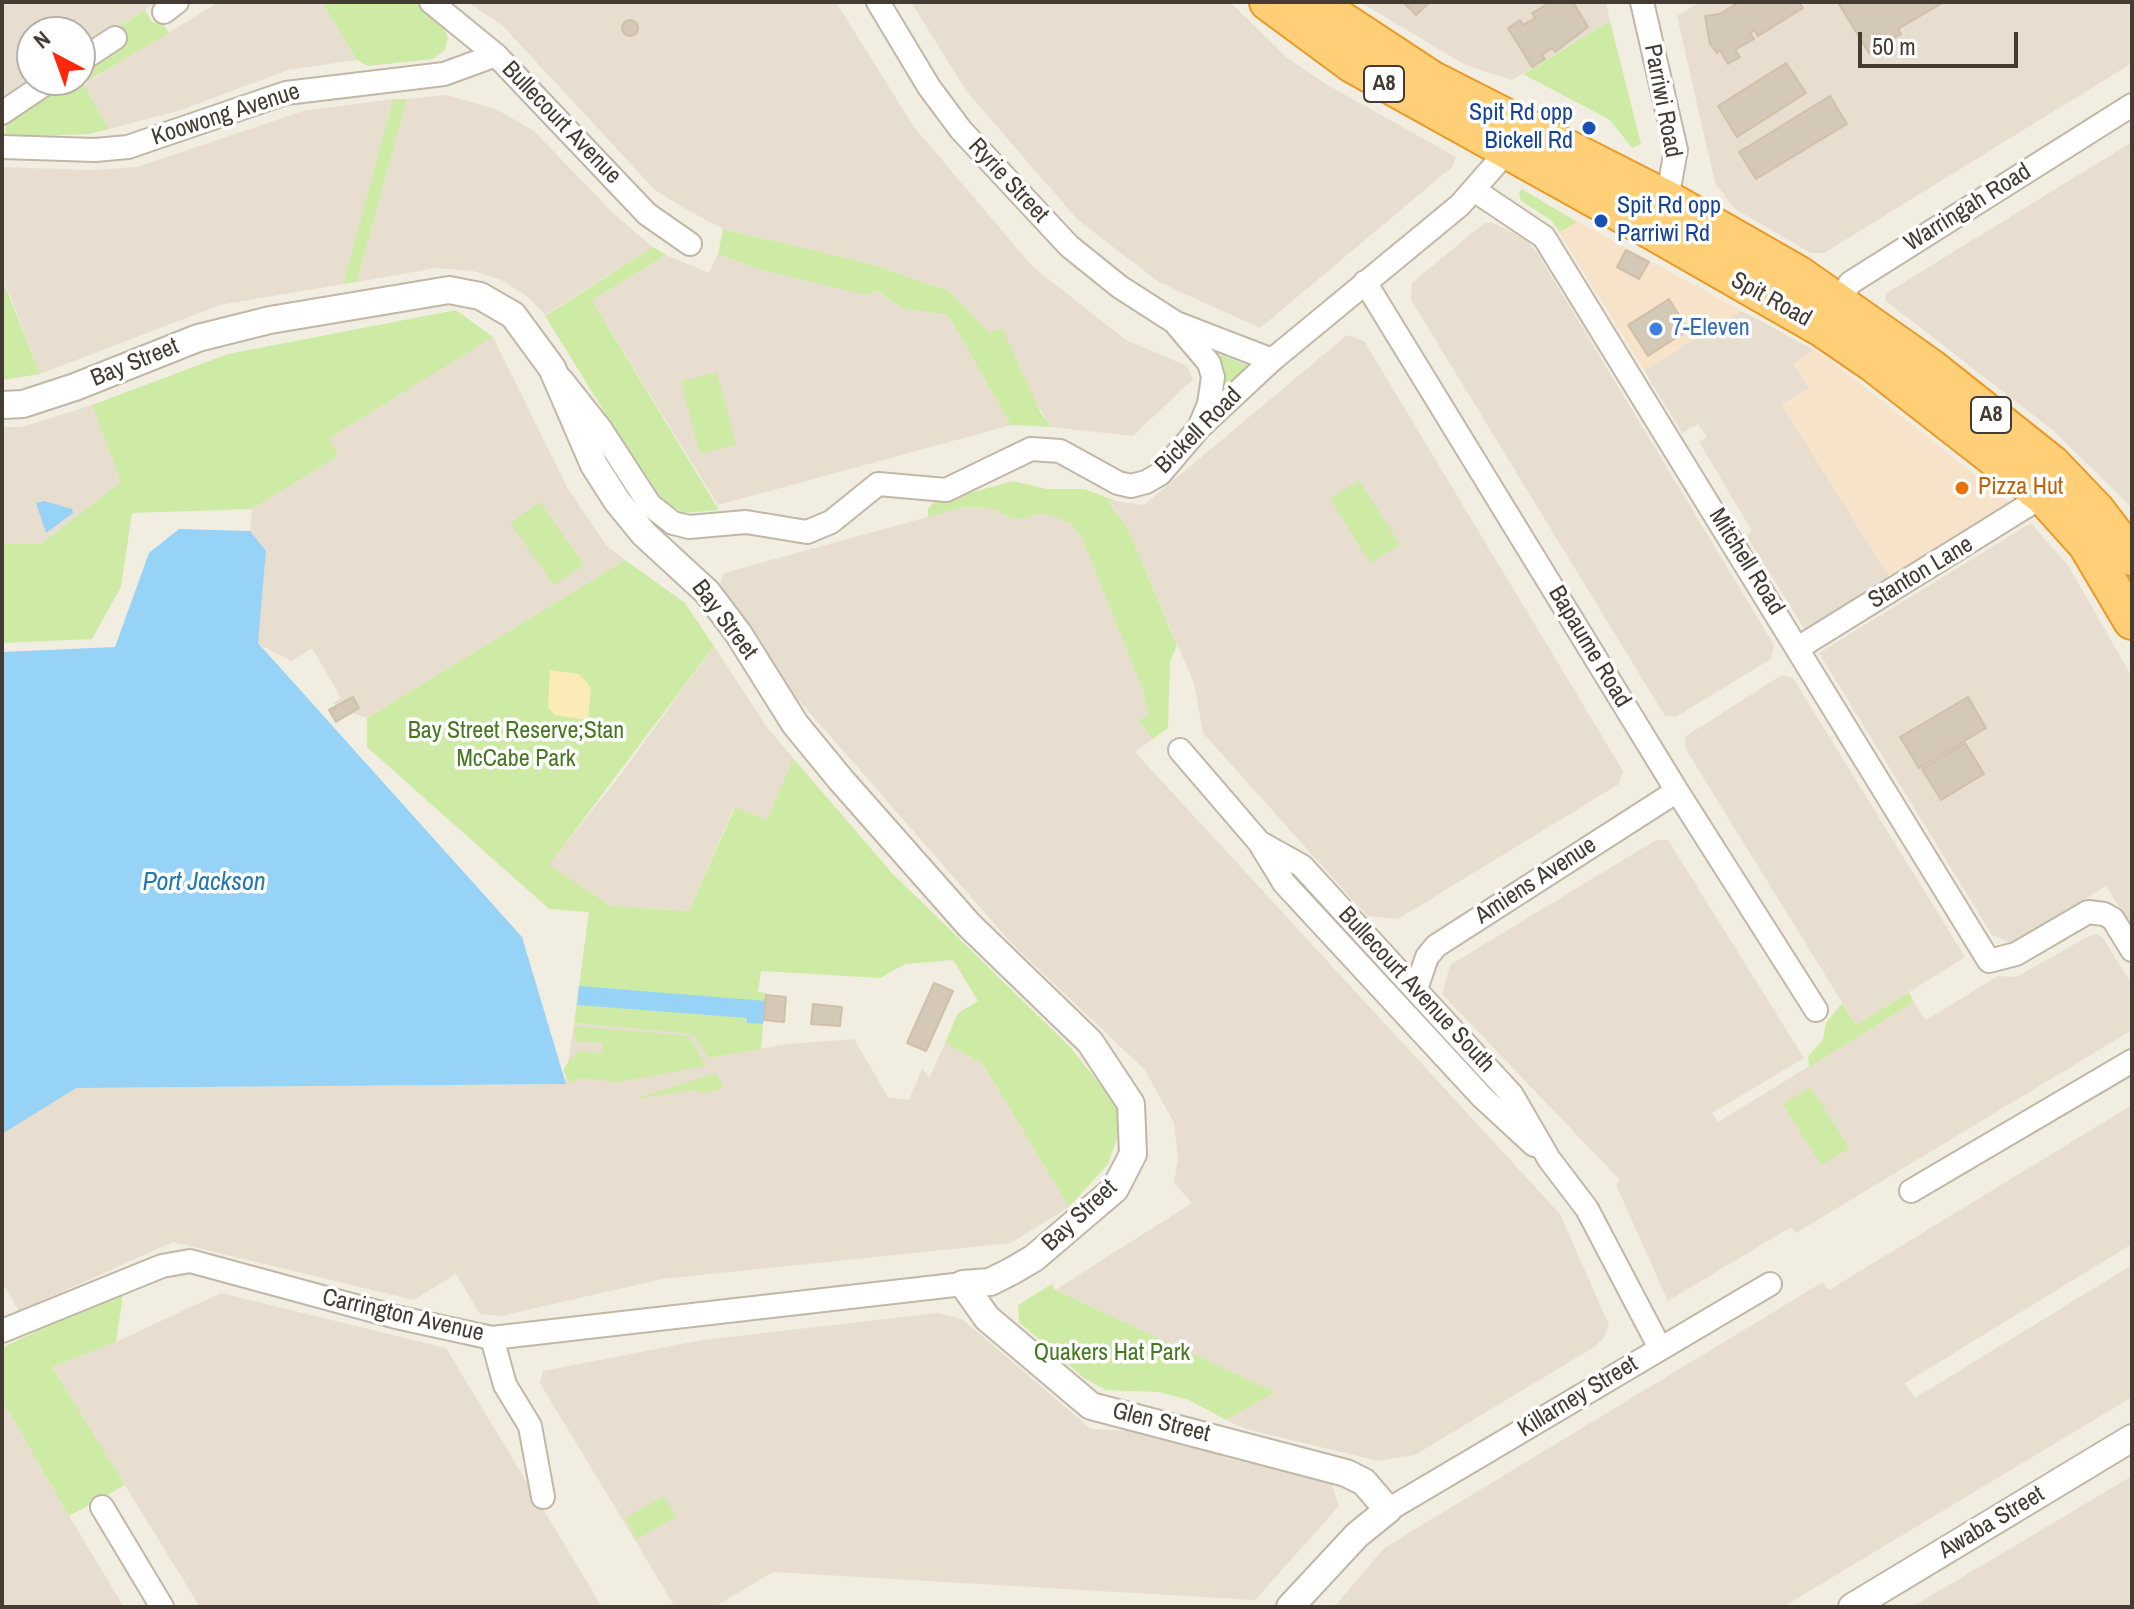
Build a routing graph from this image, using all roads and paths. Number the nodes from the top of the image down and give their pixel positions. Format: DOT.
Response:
graph roads {
  1 [pos="431,2"];
  2 [pos="878,2"];
  3 [pos="1268,2"];
  4 [pos="1314,2"];
  5 [pos="1665,2"];
  6 [pos="1643,8"];
  7 [pos="115,38"];
  8 [pos="96,50"];
  9 [pos="496,55"];
  10 [pos="27,96"];
  11 [pos="2132,105"];
  12 [pos="2,113"];
  13 [pos="1517,139"];
  14 [pos="2,147"];
  15 [pos="1474,190"];
  16 [pos="1667,199"];
  17 [pos="690,244"];
  18 [pos="1365,282"];
  19 [pos="1830,315"];
  20 [pos="1176,323"];
  21 [pos="1272,360"];
  22 [pos="552,368"];
  23 [pos="2,405"];
  24 [pos="1199,428"];
  25 [pos="2043,496"];
  26 [pos="2124,567"];
  27 [pos="2132,621"];
  28 [pos="1798,648"];
  29 [pos="1180,750"];
  30 [pos="1677,791"];
  31 [pos="1259,842"];
  32 [pos="2132,950"];
  33 [pos="1416,989"];
  34 [pos="1816,1010"];
  35 [pos="2132,1061"];
  36 [pos="1549,1159"];
  37 [pos="1911,1191"];
  38 [pos="963,1284"];
  39 [pos="1770,1284"];
  40 [pos="2,1331"];
  41 [pos="492,1338"];
  42 [pos="1660,1348"];
  43 [pos="2132,1438"];
  44 [pos="543,1497"];
  45 [pos="102,1507"];
  46 [pos="1388,1510"];
  47 [pos="162,1607"];
  48 [pos="1290,1607"];
  49 [pos="1852,1607"];
  1 -- 9 [label="street, Bullecourt Avenue"];
  2 -- 20 [label="street, Ryrie Street"];
  3 -- 13 [label="highway, Spit Road / A8"];
  4 -- 13 [label="highway, Spit Road / A8"];
  5 -- 6 [label="street"];
  6 -- 16 [label="street, Parriwi Road"];
  7 -- 8 [label="street"];
  9 -- 14 [label="street, Koowong Avenue"];
  9 -- 17 [label="street, Bullecourt Avenue"];
  10 -- 12 [label="street"];
  11 -- 19 [label="street, Warringah Road"];
  13 -- 15 [label="street, Bickell Road"];
  13 -- 16 [label="highway, Spit Road / A8"];
  13 -- 19 [label="highway, Spit Road / A8"];
  15 -- 18 [label="street, Bickell Road"];
  15 -- 28 [label="street, Mitchell Road"];
  16 -- 19 [label="highway, Spit Road / A8"];
  18 -- 21 [label="street, Bickell Road"];
  18 -- 30 [label="street, Bapaume Road"];
  19 -- 25 [label="highway, Spit Road / A8"];
  19 -- 26 [label="highway, Spit Road / A8"];
  20 -- 21 [label="street, Ryrie Street"];
  20 -- 24 [label="street, Ryrie Street"];
  21 -- 24 [label="street, Bickell Road"];
  22 -- 23 [label="street, Bay Street"];
  22 -- 24 [label="street, Bickell Road"];
  22 -- 38 [label="street, Bay Street"];
  25 -- 26 [label="highway, Spit Road / A8"];
  25 -- 28 [label="street, Stanton Lane"];
  26 -- 27 [label="highway, Spit Road / A8"];
  28 -- 32 [label="street, Mitchell Road"];
  29 -- 31 [label="street, Bullecourt Avenue South"];
  30 -- 33 [label="street, Amiens Avenue"];
  30 -- 34 [label="street, Bapaume Road"];
  31 -- 33 [label="street, Bullecourt Avenue South"];
  31 -- 36 [label="street, Bullecourt Avenue South"];
  33 -- 36 [label="street, Bullecourt Avenue South"];
  35 -- 37 [label="street"];
  36 -- 42 [label="street, Bullecourt Avenue South"];
  38 -- 41 [label="street, Carrington Avenue"];
  38 -- 46 [label="street, Glen Street"];
  39 -- 42 [label="street, Killarney Street"];
  40 -- 41 [label="street, Carrington Avenue"];
  41 -- 44 [label="street"];
  42 -- 46 [label="street, Killarney Street"];
  43 -- 49 [label="street, Awaba Street"];
  45 -- 47 [label="street"];
  46 -- 48 [label="street"];
}
